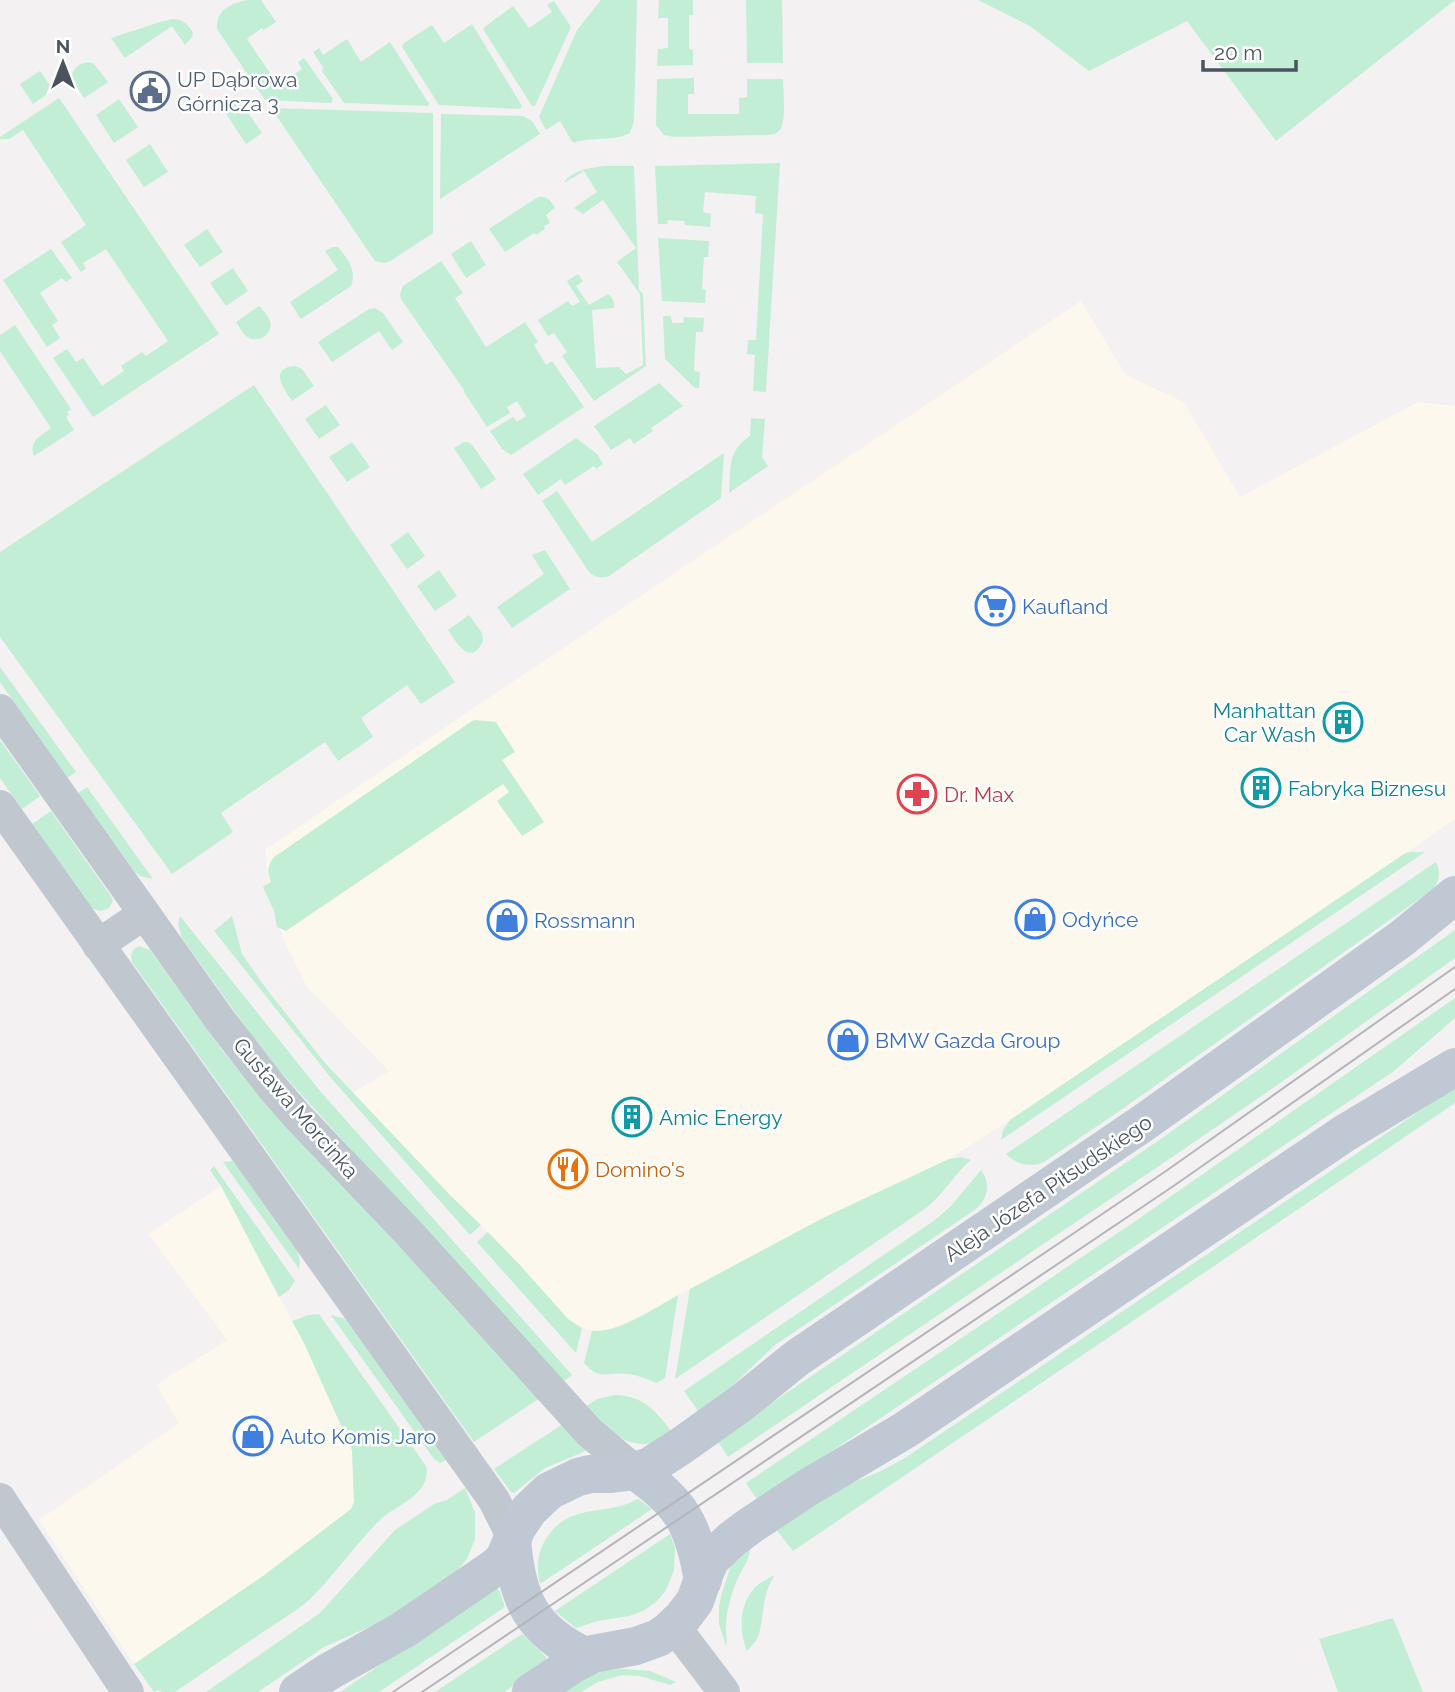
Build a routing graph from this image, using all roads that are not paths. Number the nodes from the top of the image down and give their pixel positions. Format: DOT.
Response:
graph roads {
  1 [pos="0,710"];
  2 [pos="0,806"];
  3 [pos="1455,895"];
  4 [pos="144,914"];
  5 [pos="98,945"];
  6 [pos="1455,1067"];
  7 [pos="635,1471"];
  8 [pos="0,1499"];
  9 [pos="513,1539"];
  10 [pos="703,1580"];
  11 [pos="674,1626"];
  12 [pos="587,1657"];
  13 [pos="128,1692"];
  14 [pos="298,1692"];
  15 [pos="531,1692"];
  16 [pos="724,1692"];
  1 -- 4 [label="street, Gustawa Morcinka"];
  2 -- 5 [label="street"];
  3 -- 7 [label="street, Aleja Józefa Piłsudskiego"];
  4 -- 5 [label="street"];
  4 -- 7 [label="street, Gustawa Morcinka"];
  5 -- 9 [label="street"];
  6 -- 10 [label="street"];
  7 -- 9 [label="street"];
  7 -- 10 [label="street"];
  8 -- 13 [label="street"];
  9 -- 12 [label="street"];
  9 -- 14 [label="street"];
  10 -- 11 [label="street"];
  11 -- 12 [label="street"];
  11 -- 16 [label="street"];
  12 -- 15 [label="street"];
}
